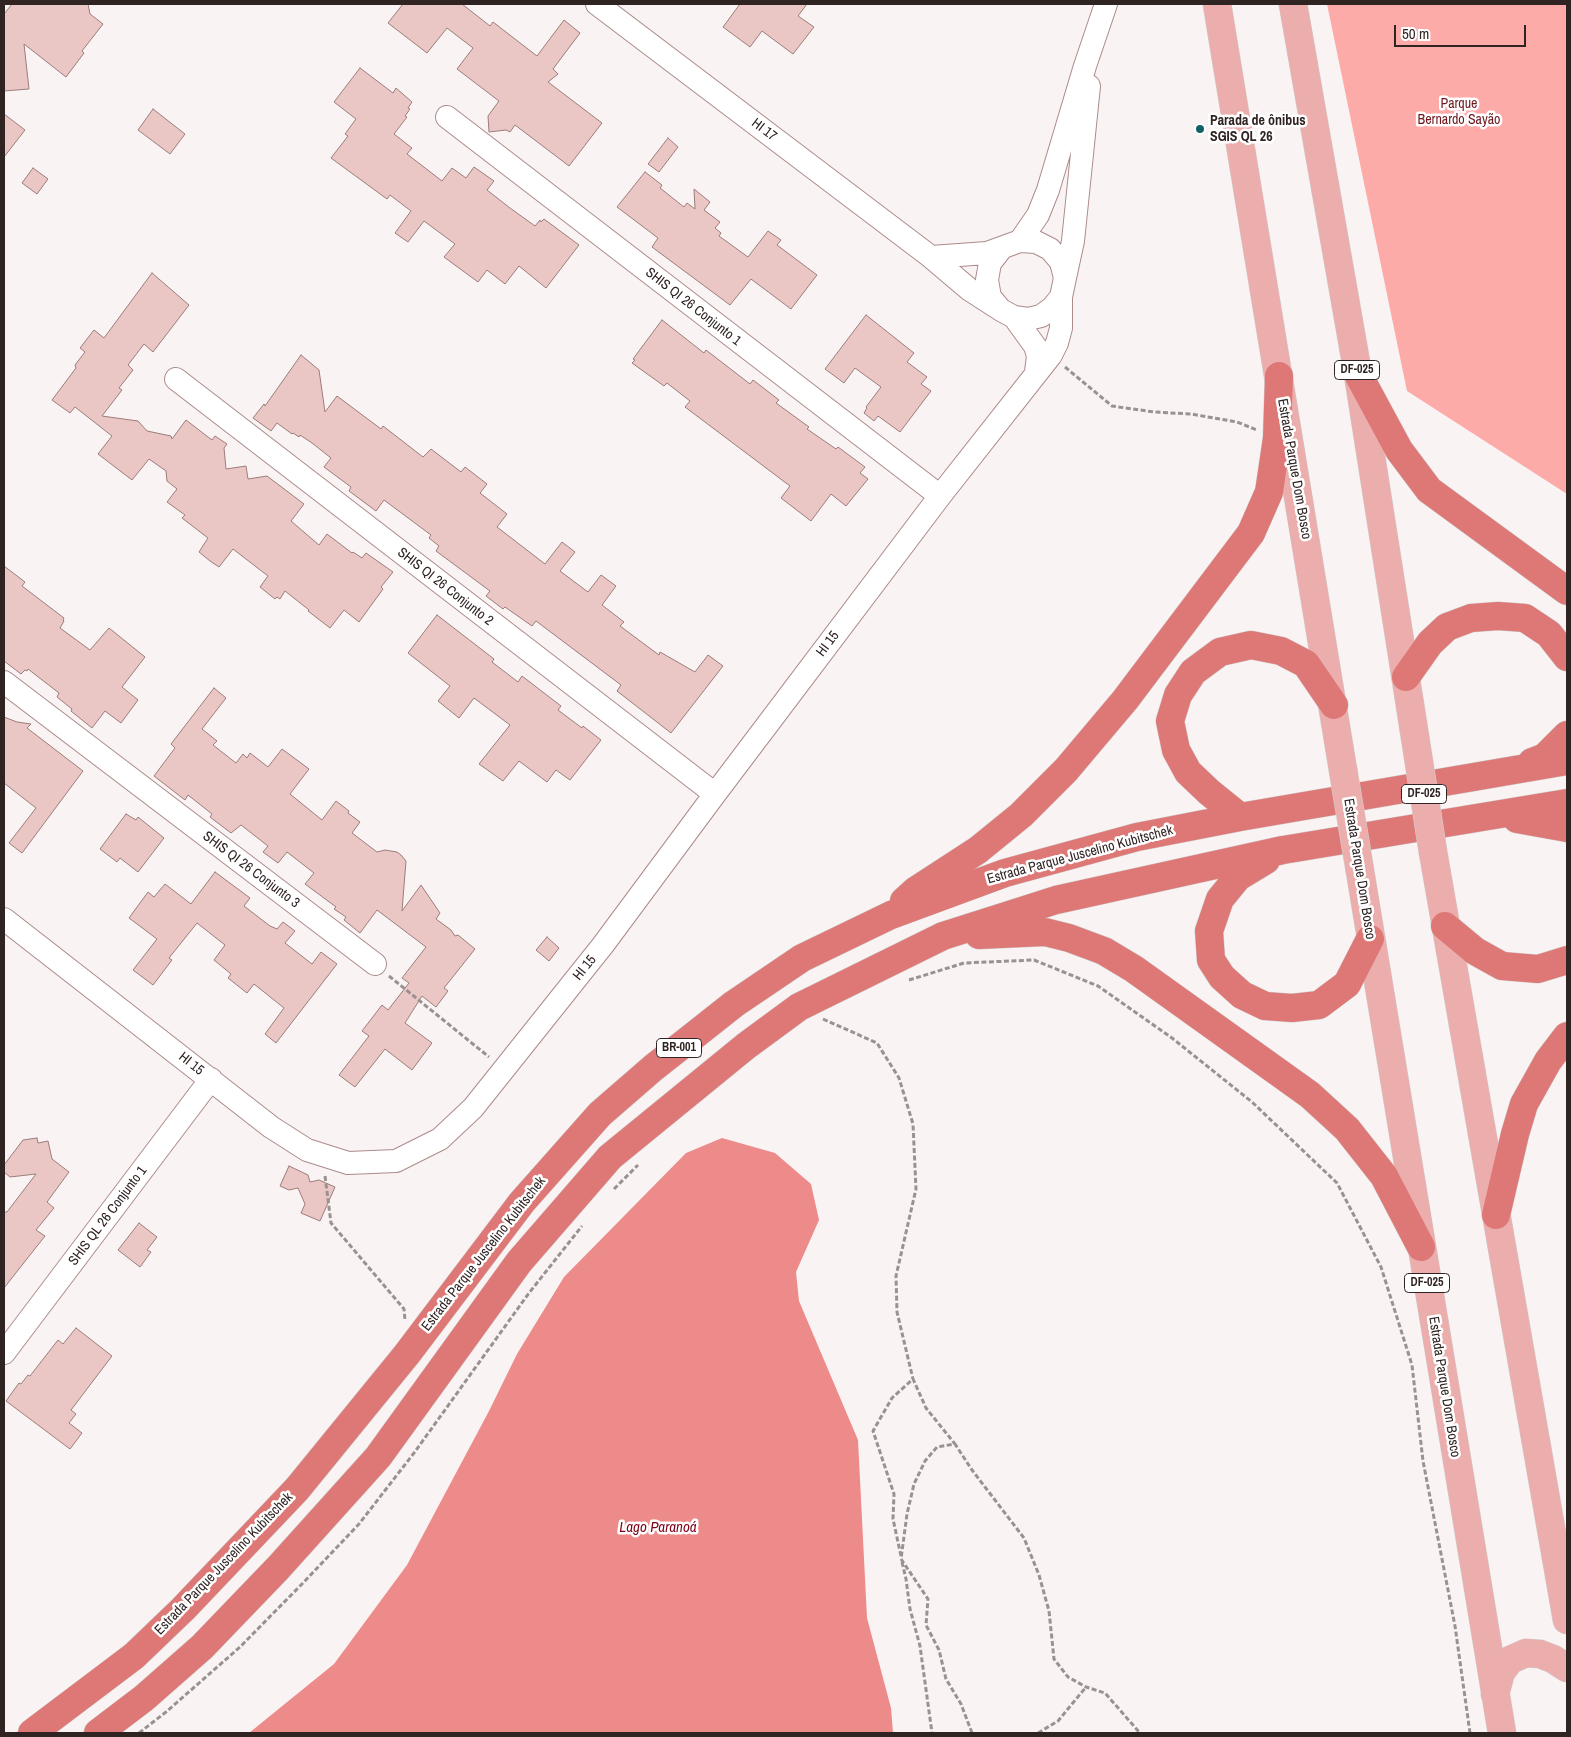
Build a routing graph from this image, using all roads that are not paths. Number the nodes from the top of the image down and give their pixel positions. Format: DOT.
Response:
graph roads {
  1 [pos="597,4"];
  2 [pos="1106,4"];
  3 [pos="1216,4"];
  4 [pos="1293,4"];
  5 [pos="1091,49"];
  6 [pos="447,117"];
  7 [pos="1010,245"];
  8 [pos="931,257"];
  9 [pos="1063,288"];
  10 [pos="1008,313"];
  11 [pos="1036,372"];
  12 [pos="1358,374"];
  13 [pos="1279,376"];
  14 [pos="176,380"];
  15 [pos="940,496"];
  16 [pos="1567,591"];
  17 [pos="1567,657"];
  18 [pos="1406,677"];
  19 [pos="4,682"];
  20 [pos="1334,705"];
  21 [pos="1567,735"];
  22 [pos="1567,761"];
  23 [pos="1501,772"];
  24 [pos="715,794"];
  25 [pos="1567,803"];
  26 [pos="1496,816"];
  27 [pos="1240,817"];
  28 [pos="1567,828"];
  29 [pos="1283,850"];
  30 [pos="891,915"];
  31 [pos="4,919"];
  32 [pos="1446,926"];
  33 [pos="943,936"];
  34 [pos="1370,939"];
  35 [pos="1567,960"];
  36 [pos="375,964"];
  37 [pos="1567,1036"];
  38 [pos="211,1079"];
  39 [pos="1496,1215"];
  40 [pos="1420,1246"];
  41 [pos="4,1353"];
  42 [pos="1567,1620"];
  43 [pos="1567,1668"];
  44 [pos="1495,1694"];
  45 [pos="32,1733"];
  46 [pos="98,1733"];
  47 [pos="1502,1733"];
  1 -- 8 [label="street, HI 17"];
  2 -- 5 [label="street"];
  3 -- 13 [label="main road, Estrada Parque Dom Bosco / DF-025"];
  4 -- 12 [label="main road, DF-025"];
  5 -- 7 [label="street"];
  5 -- 9 [label="street"];
  6 -- 15 [label="street, SHIS QI 26 Conjunto 1"];
  7 -- 8 [label="street"];
  7 -- 9 [label="street"];
  7 -- 10 [label="street"];
  8 -- 10 [label="street, HI 17"];
  9 -- 10 [label="street"];
  9 -- 11 [label="street, HI 15"];
  10 -- 11 [label="street"];
  11 -- 15 [label="street, HI 15"];
  12 -- 16 [label="highway"];
  12 -- 18 [label="main road, DF-025"];
  13 -- 20 [label="main road, Estrada Parque Dom Bosco / DF-025"];
  13 -- 30 [label="highway"];
  14 -- 24 [label="street, SHIS QI 26 Conjunto 2"];
  15 -- 24 [label="street, HI 15"];
  17 -- 18 [label="highway"];
  18 -- 32 [label="main road, DF-025, bridge"];
  19 -- 36 [label="street, SHIS QI 26 Conjunto 3"];
  20 -- 27 [label="highway"];
  20 -- 34 [label="main road, Estrada Parque Dom Bosco / DF-025, bridge"];
  21 -- 23 [label="highway"];
  22 -- 23 [label="highway, Estrada Parque Juscelino Kubitschek / BR-001"];
  23 -- 27 [label="highway, Estrada Parque Juscelino Kubitschek / BR-001"];
  24 -- 38 [label="street, HI 15"];
  25 -- 26 [label="highway, BR-001"];
  26 -- 28 [label="highway"];
  26 -- 29 [label="highway, BR-001"];
  27 -- 30 [label="highway, Estrada Parque Juscelino Kubitschek / BR-001"];
  29 -- 33 [label="highway, BR-001"];
  29 -- 34 [label="highway"];
  30 -- 45 [label="highway, Estrada Parque Juscelino Kubitschek / BR-001"];
  31 -- 38 [label="street, HI 15"];
  32 -- 35 [label="highway"];
  32 -- 39 [label="main road, DF-025"];
  33 -- 40 [label="highway"];
  33 -- 46 [label="highway, BR-001"];
  34 -- 40 [label="main road, Estrada Parque Dom Bosco / DF-025"];
  37 -- 39 [label="highway"];
  38 -- 41 [label="street, SHIS QL 26 Conjunto 1"];
  39 -- 42 [label="main road, DF-025"];
  40 -- 44 [label="main road, Estrada Parque Dom Bosco / DF-025"];
  43 -- 44 [label="main road"];
  44 -- 47 [label="main road, Estrada Parque Dom Bosco / DF-025"];
}
